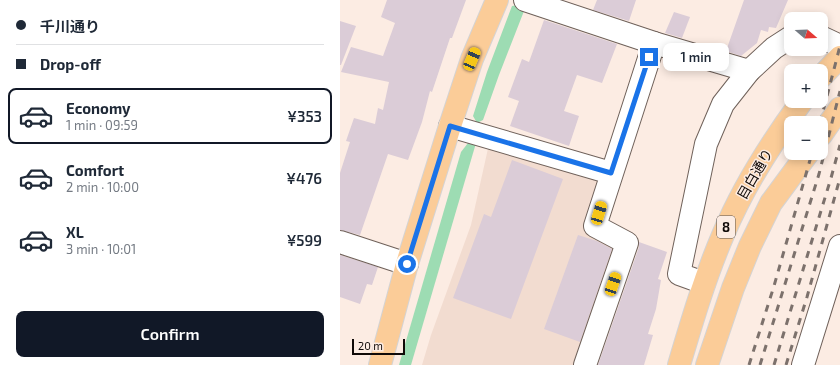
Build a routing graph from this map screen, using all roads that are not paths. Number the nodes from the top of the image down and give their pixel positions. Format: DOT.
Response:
graph roads {
  1 [pos="497,0"];
  2 [pos="525,0"];
  3 [pos="784,41"];
  4 [pos="828,41"];
  5 [pos="654,43"];
  6 [pos="840,46"];
  7 [pos="840,56"];
  8 [pos="828,69"];
  9 [pos="748,71"];
  10 [pos="797,108"];
  11 [pos="840,108"];
  12 [pos="828,124"];
  13 [pos="450,126"];
  14 [pos="803,160"];
  15 [pos="611,173"];
  16 [pos="340,242"];
  17 [pos="840,246"];
  18 [pos="407,264"];
  19 [pos="704,283"];
  20 [pos="380,365"];
  21 [pos="585,365"];
  22 [pos="679,365"];
  23 [pos="708,365"];
  24 [pos="803,365"];
  1 -- 13 [label="main road"];
  2 -- 5 [label="street"];
  3 -- 9 [label="street"];
  4 -- 6 [label="street"];
  5 -- 9 [label="street"];
  5 -- 15 [label="street"];
  7 -- 8 [label="main road"];
  9 -- 19 [label="street"];
  10 -- 19 [label="main road, 目白通り / 8"];
  11 -- 12 [label="main road"];
  13 -- 15 [label="street"];
  13 -- 18 [label="main road"];
  14 -- 23 [label="main road, 目白通り / 8"];
  15 -- 21 [label="street"];
  16 -- 18 [label="street"];
  17 -- 24 [label="street"];
  18 -- 20 [label="main road"];
  19 -- 22 [label="main road, 目白通り / 8"];
}
